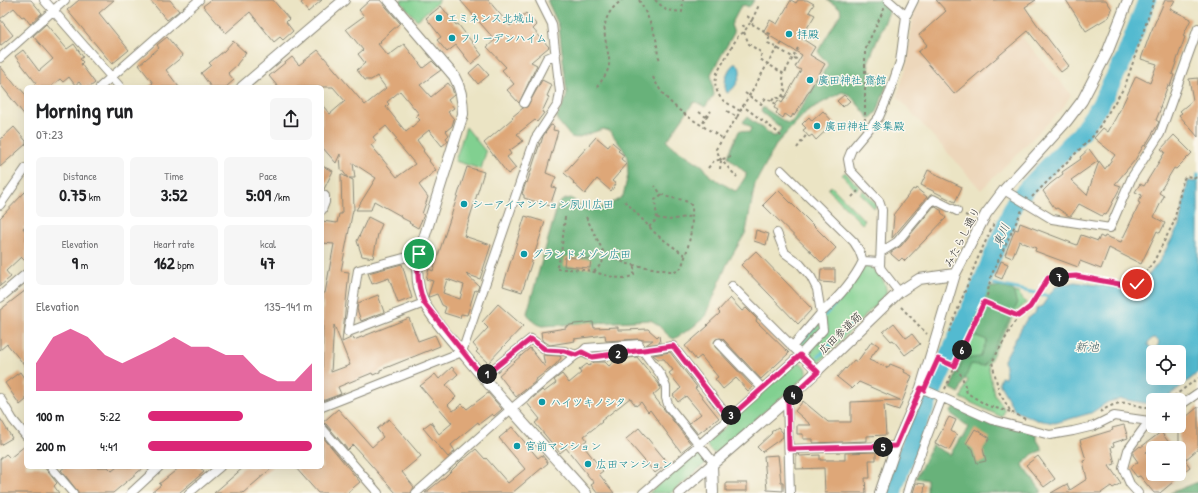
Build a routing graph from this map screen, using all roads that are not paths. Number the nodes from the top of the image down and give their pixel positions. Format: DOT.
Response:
graph roads {
  1 [pos="44,0"];
  2 [pos="65,0"];
  3 [pos="199,0"];
  4 [pos="344,0"];
  5 [pos="389,0"];
  6 [pos="540,0"];
  7 [pos="888,0"];
  8 [pos="914,0"];
  9 [pos="1128,0"];
  10 [pos="53,10"];
  11 [pos="906,16"];
  12 [pos="1198,28"];
  13 [pos="556,54"];
  14 [pos="0,58"];
  15 [pos="112,76"];
  16 [pos="102,85"];
  17 [pos="119,85"];
  18 [pos="244,85"];
  19 [pos="524,103"];
  20 [pos="781,170"];
  21 [pos="24,171"];
  22 [pos="1004,190"];
  23 [pos="324,195"];
  24 [pos="0,204"];
  25 [pos="324,205"];
  26 [pos="957,210"];
  27 [pos="777,233"];
  28 [pos="881,252"];
  29 [pos="419,254"];
  30 [pos="863,261"];
  31 [pos="880,262"];
  32 [pos="955,274"];
  33 [pos="24,277"];
  34 [pos="732,286"];
  35 [pos="899,292"];
  36 [pos="0,298"];
  37 [pos="424,303"];
  38 [pos="821,313"];
  39 [pos="719,343"];
  40 [pos="640,347"];
  41 [pos="792,347"];
  42 [pos="462,352"];
  43 [pos="579,353"];
  44 [pos="800,355"];
  45 [pos="818,372"];
  46 [pos="483,377"];
  47 [pos="762,388"];
  48 [pos="923,389"];
  49 [pos="1198,393"];
  50 [pos="941,396"];
  51 [pos="0,398"];
  52 [pos="788,400"];
  53 [pos="1186,401"];
  54 [pos="324,406"];
  55 [pos="511,409"];
  56 [pos="729,418"];
  57 [pos="1146,420"];
  58 [pos="1146,427"];
  59 [pos="324,430"];
  60 [pos="24,434"];
  61 [pos="699,445"];
  62 [pos="896,446"];
  63 [pos="789,449"];
  64 [pos="713,464"];
  65 [pos="55,469"];
  66 [pos="157,469"];
  67 [pos="218,469"];
  68 [pos="73,493"];
  69 [pos="131,493"];
  70 [pos="189,493"];
  71 [pos="378,493"];
  72 [pos="416,493"];
  73 [pos="586,493"];
  74 [pos="643,493"];
  75 [pos="679,493"];
  76 [pos="713,493"];
  77 [pos="790,493"];
  78 [pos="880,493"];
  79 [pos="907,493"];
  80 [pos="1138,493"];
  1 -- 10 [label="street"];
  2 -- 10 [label="street"];
  3 -- 15 [label="street"];
  4 -- 18 [label="street"];
  5 -- 29 [label="street"];
  6 -- 13 [label="street"];
  7 -- 11 [label="street"];
  8 -- 11 [label="street"];
  9 -- 22 [label="street, みたらし通り"];
  10 -- 14 [label="street"];
  10 -- 15 [label="street"];
  11 -- 28 [label="street"];
  12 -- 22 [label="street"];
  13 -- 19 [label="street"];
  13 -- 42 [label="street"];
  15 -- 16 [label="street"];
  15 -- 17 [label="street"];
  20 -- 30 [label="street"];
  21 -- 24 [label="street"];
  22 -- 32 [label="street, みたらし通り"];
  23 -- 25 [label="street"];
  26 -- 28 [label="street"];
  27 -- 38 [label="street"];
  28 -- 31 [label="street"];
  29 -- 37 [label="street"];
  29 -- 37 [label="street"];
  30 -- 31 [label="street"];
  30 -- 38 [label="street"];
  31 -- 35 [label="street"];
  32 -- 35 [label="street, 広田参道筋"];
  32 -- 48 [label="street, みたらし通り"];
  33 -- 36 [label="street"];
  34 -- 41 [label="street"];
  35 -- 45 [label="street, 広田参道筋"];
  37 -- 42 [label="street"];
  38 -- 41 [label="street"];
  38 -- 44 [label="street"];
  39 -- 47 [label="street"];
  40 -- 43 [label="street"];
  40 -- 56 [label="street"];
  40 -- 61 [label="street"];
  41 -- 44 [label="street"];
  42 -- 46 [label="street"];
  42 -- 54 [label="street"];
  43 -- 46 [label="street"];
  43 -- 55 [label="street"];
  44 -- 45 [label="street"];
  44 -- 47 [label="street"];
  45 -- 52 [label="street, 広田参道筋"];
  46 -- 55 [label="street"];
  47 -- 56 [label="street"];
  48 -- 50 [label="street"];
  48 -- 62 [label="street, みたらし通り"];
  49 -- 53 [label="street"];
  50 -- 57 [label="street"];
  50 -- 79 [label="street"];
  51 -- 60 [label="street"];
  52 -- 63 [label="street"];
  52 -- 64 [label="street, 広田参道筋"];
  55 -- 72 [label="street"];
  55 -- 73 [label="street"];
  56 -- 61 [label="street"];
  58 -- 80 [label="street"];
  59 -- 71 [label="street"];
  61 -- 64 [label="street"];
  61 -- 74 [label="street"];
  62 -- 63 [label="street"];
  62 -- 78 [label="street, みたらし通り"];
  63 -- 77 [label="street"];
  64 -- 75 [label="street, 広田参道筋"];
  64 -- 76 [label="street"];
  65 -- 68 [label="street"];
  66 -- 69 [label="street"];
  67 -- 70 [label="street"];
}
